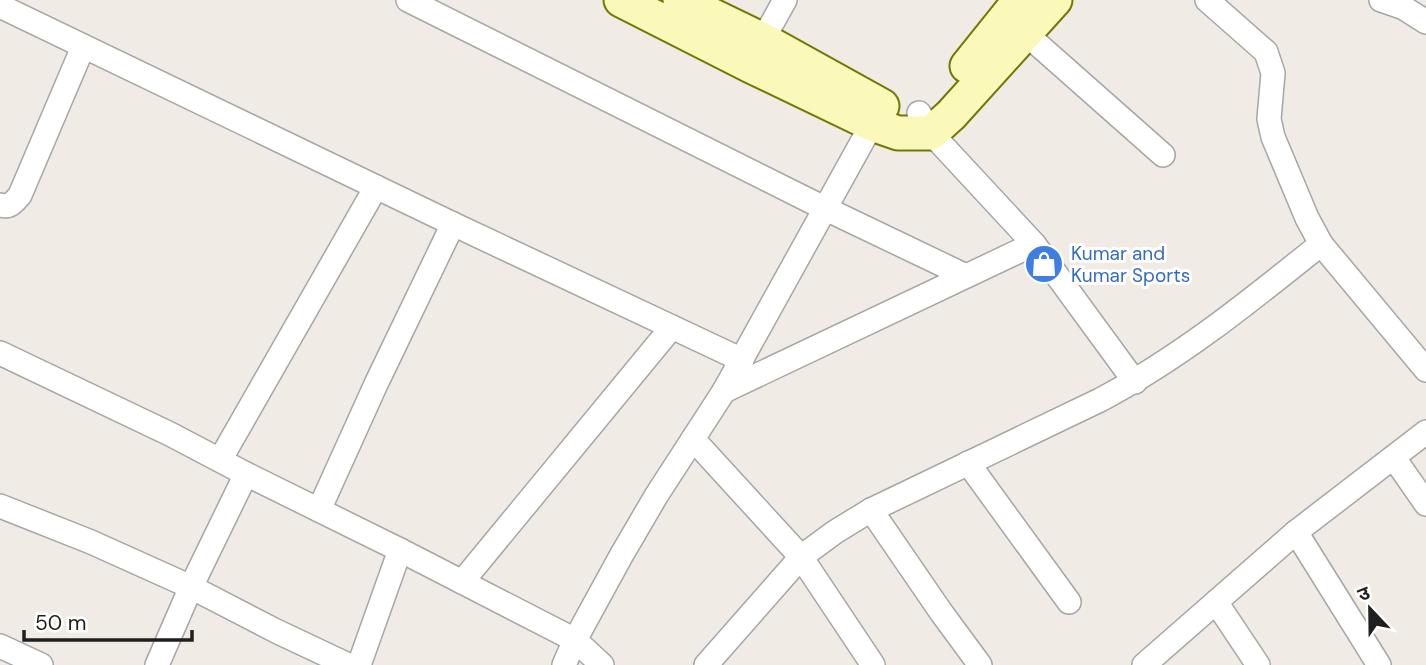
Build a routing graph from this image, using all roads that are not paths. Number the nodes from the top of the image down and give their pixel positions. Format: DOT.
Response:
graph roads {
  1 [pos="408,0"];
  2 [pos="621,0"];
  3 [pos="680,0"];
  4 [pos="785,0"];
  5 [pos="1020,0"];
  6 [pos="1055,0"];
  7 [pos="1207,0"];
  8 [pos="1381,0"];
  9 [pos="0,6"];
  10 [pos="1426,22"];
  11 [pos="1025,33"];
  12 [pos="83,47"];
  13 [pos="756,52"];
  14 [pos="878,116"];
  15 [pos="925,123"];
  16 [pos="1163,155"];
  17 [pos="376,187"];
  18 [pos="0,205"];
  19 [pos="824,208"];
  20 [pos="453,224"];
  21 [pos="1034,244"];
  22 [pos="1321,244"];
  23 [pos="966,276"];
  24 [pos="671,327"];
  25 [pos="0,353"];
  26 [pos="742,360"];
  27 [pos="1426,370"];
  28 [pos="1135,382"];
  29 [pos="724,391"];
  30 [pos="1426,432"];
  31 [pos="693,439"];
  32 [pos="1394,458"];
  33 [pos="220,460"];
  34 [pos="968,463"];
  35 [pos="246,474"];
  36 [pos="1426,504"];
  37 [pos="0,506"];
  38 [pos="319,510"];
  39 [pos="871,510"];
  40 [pos="1296,532"];
  41 [pos="400,550"];
  42 [pos="801,556"];
  43 [pos="462,582"];
  44 [pos="191,587"];
  45 [pos="1069,601"];
  46 [pos="1216,602"];
  47 [pos="575,640"];
  48 [pos="0,646"];
  49 [pos="41,665"];
  50 [pos="157,665"];
  51 [pos="348,665"];
  52 [pos="359,665"];
  53 [pos="564,665"];
  54 [pos="602,665"];
  55 [pos="706,665"];
  56 [pos="873,665"];
  57 [pos="980,665"];
  58 [pos="1144,665"];
  59 [pos="1258,665"];
  60 [pos="1379,665"];
  1 -- 19 [label="street"];
  2 -- 13 [label="street"];
  3 -- 13 [label="street"];
  4 -- 13 [label="street"];
  5 -- 15 [label="street"];
  6 -- 11 [label="street"];
  7 -- 22 [label="street"];
  8 -- 10 [label="street"];
  9 -- 12 [label="street"];
  11 -- 15 [label="street"];
  11 -- 16 [label="street"];
  12 -- 17 [label="street"];
  12 -- 18 [label="street"];
  13 -- 14 [label="street"];
  14 -- 15 [label="street"];
  14 -- 19 [label="street"];
  15 -- 21 [label="street"];
  17 -- 20 [label="street"];
  17 -- 33 [label="street"];
  19 -- 23 [label="street"];
  19 -- 26 [label="street"];
  20 -- 24 [label="street"];
  20 -- 38 [label="street"];
  21 -- 23 [label="street"];
  21 -- 28 [label="street"];
  22 -- 27 [label="street"];
  22 -- 28 [label="street"];
  23 -- 29 [label="street"];
  24 -- 26 [label="street"];
  24 -- 43 [label="street"];
  25 -- 33 [label="street"];
  26 -- 29 [label="street"];
  28 -- 34 [label="street"];
  29 -- 31 [label="street"];
  30 -- 32 [label="street"];
  31 -- 42 [label="street"];
  31 -- 47 [label="street"];
  32 -- 36 [label="street"];
  32 -- 40 [label="street"];
  33 -- 35 [label="street"];
  34 -- 39 [label="street"];
  34 -- 45 [label="street"];
  35 -- 38 [label="street"];
  35 -- 44 [label="street"];
  37 -- 44 [label="street"];
  38 -- 41 [label="street"];
  39 -- 42 [label="street"];
  39 -- 57 [label="street"];
  40 -- 46 [label="street"];
  40 -- 60 [label="street"];
  41 -- 43 [label="street"];
  41 -- 52 [label="street"];
  42 -- 55 [label="street"];
  42 -- 56 [label="street"];
  43 -- 47 [label="street"];
  44 -- 50 [label="street"];
  44 -- 51 [label="street"];
  46 -- 58 [label="street"];
  46 -- 59 [label="street"];
  47 -- 53 [label="street"];
  47 -- 54 [label="street"];
  48 -- 49 [label="street"];
}
